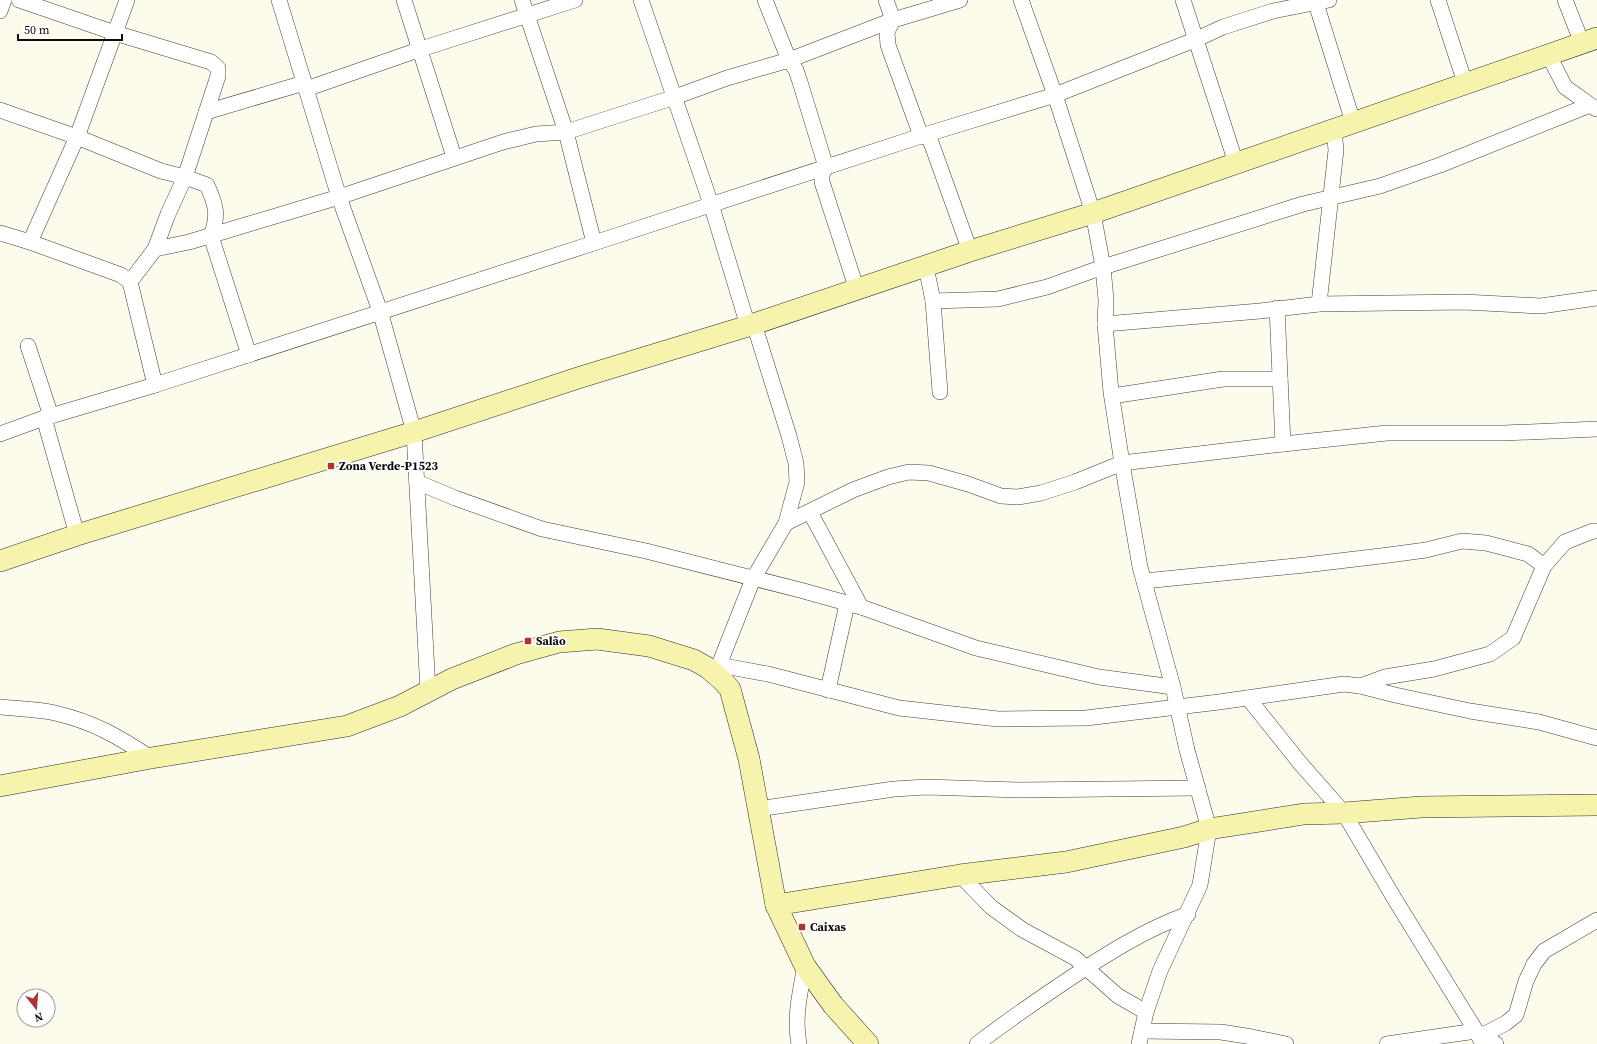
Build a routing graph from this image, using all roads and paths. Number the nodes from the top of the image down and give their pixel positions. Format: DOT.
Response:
graph roads {
  1 [pos="4,0"];
  2 [pos="19,0"];
  3 [pos="127,0"];
  4 [pos="279,0"];
  5 [pos="404,0"];
  6 [pos="522,0"];
  7 [pos="575,0"];
  8 [pos="641,0"];
  9 [pos="765,0"];
  10 [pos="886,0"];
  11 [pos="960,0"];
  12 [pos="1021,0"];
  13 [pos="1183,0"];
  14 [pos="1438,0"];
  15 [pos="1565,0"];
  16 [pos="1320,1"];
  17 [pos="0,11"];
  18 [pos="526,15"];
  19 [pos="893,20"];
  20 [pos="115,33"];
  21 [pos="1197,40"];
  22 [pos="1589,40"];
  23 [pos="421,49"];
  24 [pos="1548,54"];
  25 [pos="789,60"];
  26 [pos="1465,83"];
  27 [pos="305,86"];
  28 [pos="1055,95"];
  29 [pos="675,97"];
  30 [pos="1593,107"];
  31 [pos="0,110"];
  32 [pos="206,112"];
  33 [pos="1344,126"];
  34 [pos="566,132"];
  35 [pos="921,136"];
  36 [pos="77,137"];
  37 [pos="454,157"];
  38 [pos="1236,164"];
  39 [pos="826,167"];
  40 [pos="185,177"];
  41 [pos="339,197"];
  42 [pos="1330,197"];
  43 [pos="711,204"];
  44 [pos="1093,213"];
  45 [pos="0,233"];
  46 [pos="211,236"];
  47 [pos="30,242"];
  48 [pos="594,244"];
  49 [pos="155,249"];
  50 [pos="970,251"];
  51 [pos="926,267"];
  52 [pos="1103,267"];
  53 [pos="130,282"];
  54 [pos="857,290"];
  55 [pos="1597,298"];
  56 [pos="933,301"];
  57 [pos="1319,304"];
  58 [pos="1277,308"];
  59 [pos="380,311"];
  60 [pos="1105,324"];
  61 [pos="751,325"];
  62 [pos="28,346"];
  63 [pos="249,355"];
  64 [pos="1280,379"];
  65 [pos="155,385"];
  66 [pos="940,392"];
  67 [pos="1112,396"];
  68 [pos="48,417"];
  69 [pos="1597,429"];
  70 [pos="414,432"];
  71 [pos="0,434"];
  72 [pos="1283,444"];
  73 [pos="1122,463"];
  74 [pos="417,482"];
  75 [pos="810,512"];
  76 [pos="786,523"];
  77 [pos="1596,529"];
  78 [pos="77,535"];
  79 [pos="0,561"];
  80 [pos="1544,566"];
  81 [pos="753,579"];
  82 [pos="1144,581"];
  83 [pos="854,606"];
  84 [pos="714,666"];
  85 [pos="1360,686"];
  86 [pos="1173,687"];
  87 [pos="828,690"];
  88 [pos="428,691"];
  89 [pos="1248,698"];
  90 [pos="0,707"];
  91 [pos="1178,708"];
  92 [pos="1597,738"];
  93 [pos="151,758"];
  94 [pos="0,786"];
  95 [pos="1198,788"];
  96 [pos="1597,805"];
  97 [pos="758,809"];
  98 [pos="1344,813"];
  99 [pos="1209,829"];
  100 [pos="960,875"];
  101 [pos="776,905"];
  102 [pos="1188,914"];
  103 [pos="1597,920"];
  104 [pos="805,966"];
  105 [pos="1086,968"];
  106 [pos="1146,1012"];
  107 [pos="1481,1037"];
  108 [pos="1140,1038"];
  109 [pos="799,1044"];
  110 [pos="868,1044"];
  111 [pos="977,1044"];
  112 [pos="1286,1044"];
  113 [pos="1387,1044"];
  114 [pos="1496,1044"];
  1 -- 17 [label="street"];
  2 -- 20 [label="street"];
  3 -- 20 [label="street"];
  4 -- 27 [label="street"];
  5 -- 23 [label="street"];
  6 -- 18 [label="street"];
  7 -- 18 [label="street"];
  8 -- 29 [label="street"];
  9 -- 25 [label="street"];
  10 -- 19 [label="street"];
  11 -- 19 [label="street"];
  12 -- 28 [label="street"];
  13 -- 21 [label="street"];
  14 -- 26 [label="street"];
  15 -- 22 [label="street"];
  16 -- 21 [label="street"];
  16 -- 33 [label="street"];
  18 -- 23 [label="street"];
  18 -- 34 [label="street"];
  19 -- 25 [label="street"];
  19 -- 35 [label="street"];
  20 -- 32 [label="street"];
  20 -- 36 [label="street"];
  21 -- 28 [label="street"];
  21 -- 38 [label="street"];
  22 -- 24 [label="street"];
  23 -- 27 [label="street"];
  23 -- 37 [label="street"];
  24 -- 26 [label="street"];
  24 -- 30 [label="street"];
  25 -- 29 [label="street"];
  25 -- 39 [label="street"];
  26 -- 33 [label="street"];
  27 -- 32 [label="street"];
  27 -- 41 [label="street"];
  28 -- 35 [label="street"];
  28 -- 44 [label="street"];
  29 -- 34 [label="street"];
  29 -- 43 [label="street"];
  30 -- 42 [label="street"];
  31 -- 36 [label="street"];
  32 -- 40 [label="street"];
  33 -- 38 [label="street"];
  33 -- 42 [label="street"];
  34 -- 37 [label="street"];
  34 -- 48 [label="street"];
  35 -- 39 [label="street"];
  35 -- 50 [label="street"];
  36 -- 40 [label="street"];
  36 -- 47 [label="street"];
  37 -- 41 [label="street"];
  38 -- 44 [label="street"];
  39 -- 43 [label="street"];
  39 -- 54 [label="street"];
  40 -- 46 [label="street"];
  40 -- 49 [label="street"];
  41 -- 46 [label="street"];
  41 -- 59 [label="street"];
  42 -- 52 [label="street"];
  42 -- 57 [label="street"];
  43 -- 48 [label="street"];
  43 -- 61 [label="street"];
  44 -- 50 [label="street"];
  44 -- 52 [label="street"];
  45 -- 47 [label="street"];
  46 -- 49 [label="street"];
  46 -- 63 [label="street"];
  47 -- 53 [label="street"];
  48 -- 59 [label="street"];
  49 -- 53 [label="street"];
  50 -- 51 [label="street"];
  51 -- 54 [label="street"];
  51 -- 56 [label="street"];
  52 -- 56 [label="street"];
  52 -- 60 [label="street"];
  53 -- 65 [label="street"];
  54 -- 61 [label="street"];
  55 -- 57 [label="street"];
  56 -- 66 [label="street"];
  57 -- 58 [label="street"];
  58 -- 60 [label="street"];
  58 -- 64 [label="street"];
  59 -- 63 [label="street"];
  59 -- 70 [label="street"];
  60 -- 67 [label="street"];
  61 -- 70 [label="street"];
  61 -- 76 [label="street"];
  62 -- 68 [label="street"];
  63 -- 65 [label="street"];
  64 -- 67 [label="street"];
  64 -- 72 [label="street"];
  65 -- 68 [label="street"];
  67 -- 73 [label="street"];
  68 -- 71 [label="street"];
  68 -- 78 [label="street"];
  69 -- 72 [label="street"];
  70 -- 74 [label="street"];
  70 -- 78 [label="street"];
  72 -- 73 [label="street"];
  73 -- 75 [label="street"];
  73 -- 82 [label="street"];
  74 -- 81 [label="street"];
  74 -- 88 [label="street"];
  75 -- 76 [label="street"];
  75 -- 83 [label="street"];
  76 -- 81 [label="street"];
  77 -- 80 [label="street"];
  78 -- 79 [label="street"];
  80 -- 82 [label="street"];
  80 -- 85 [label="street"];
  81 -- 83 [label="street"];
  81 -- 84 [label="street"];
  82 -- 86 [label="street"];
  83 -- 86 [label="street"];
  83 -- 87 [label="street"];
  84 -- 87 [label="street"];
  84 -- 88 [label="street"];
  84 -- 97 [label="street"];
  85 -- 89 [label="street"];
  85 -- 92 [label="street"];
  86 -- 91 [label="street"];
  87 -- 91 [label="street"];
  88 -- 93 [label="street"];
  89 -- 91 [label="street"];
  89 -- 98 [label="street"];
  90 -- 93 [label="street"];
  91 -- 95 [label="street"];
  93 -- 94 [label="street"];
  95 -- 97 [label="street"];
  95 -- 99 [label="street"];
  96 -- 98 [label="street"];
  97 -- 101 [label="street"];
  98 -- 99 [label="street"];
  98 -- 107 [label="street"];
  99 -- 100 [label="street"];
  99 -- 102 [label="street"];
  100 -- 101 [label="street"];
  100 -- 105 [label="street"];
  101 -- 104 [label="street"];
  102 -- 105 [label="street"];
  102 -- 106 [label="street"];
  103 -- 107 [label="street"];
  104 -- 109 [label="street"];
  104 -- 110 [label="street"];
  105 -- 106 [label="street"];
  105 -- 111 [label="street"];
  106 -- 108 [label="street"];
  107 -- 113 [label="street"];
  107 -- 114 [label="street"];
  108 -- 112 [label="street"];
}
